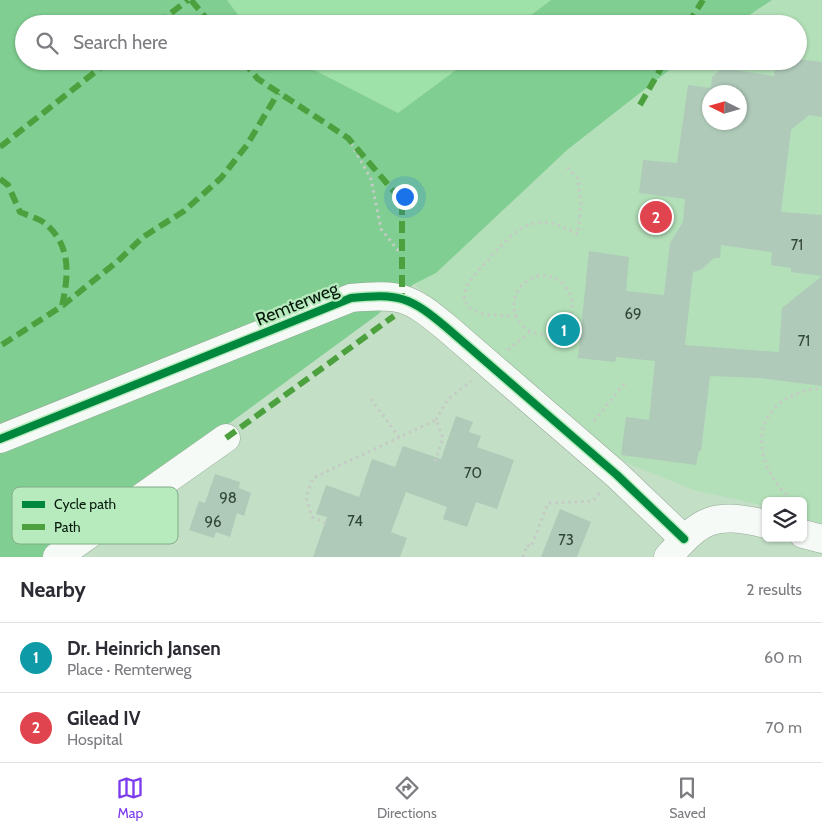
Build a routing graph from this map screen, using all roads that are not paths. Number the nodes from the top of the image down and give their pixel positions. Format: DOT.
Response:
graph roads {
  1 [pos="226,438"];
  2 [pos="0,439"];
  3 [pos="156,487"];
  4 [pos="762,523"];
  5 [pos="807,535"];
  6 [pos="822,540"];
  7 [pos="75,544"];
  8 [pos="676,548"];
  9 [pos="57,557"];
  1 -- 3 [label="street"];
  2 -- 8 [label="street, Remterweg"];
  4 -- 8 [label="street, Remterweg"];
  5 -- 6 [label="street"];
  7 -- 9 [label="street"];
}
